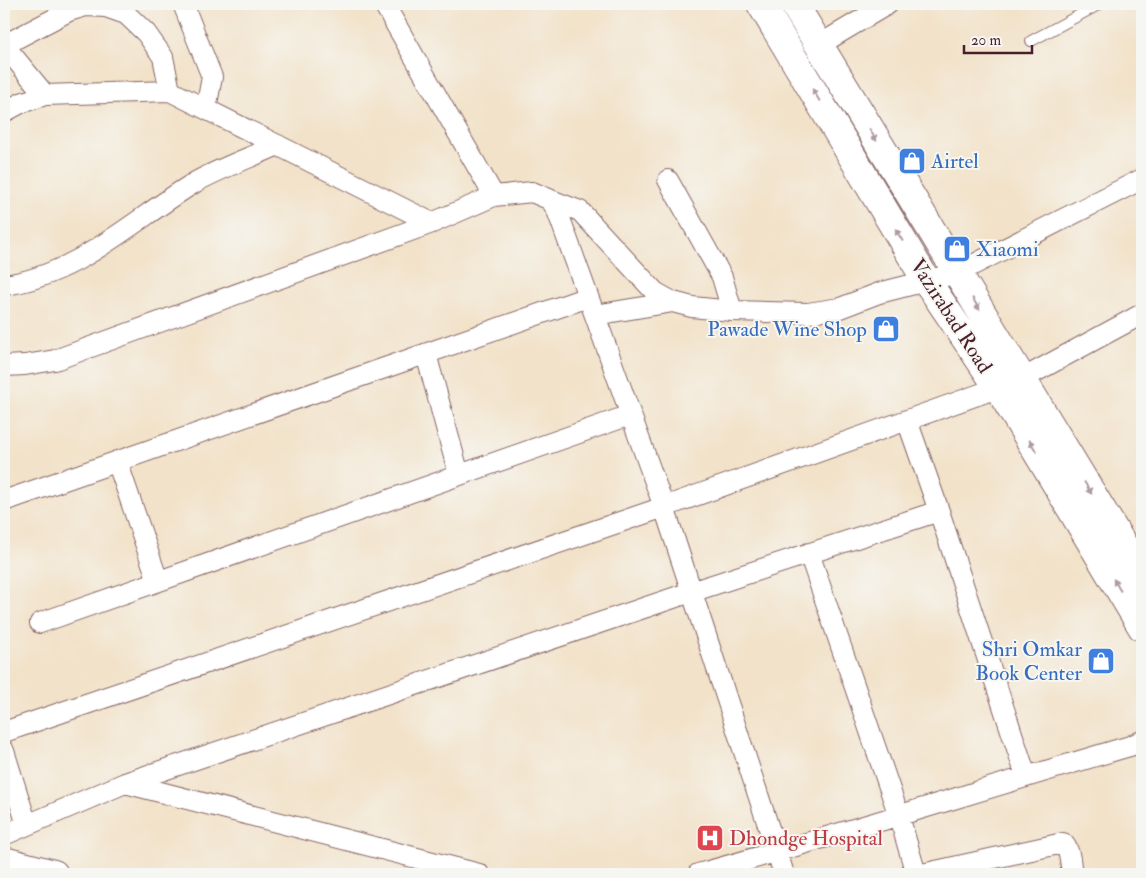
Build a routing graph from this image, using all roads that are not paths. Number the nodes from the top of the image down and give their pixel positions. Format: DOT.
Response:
graph roads {
  1 [pos="183,4"];
  2 [pos="384,4"];
  3 [pos="761,4"];
  4 [pos="794,4"];
  5 [pos="888,4"];
  6 [pos="1100,4"];
  7 [pos="1031,41"];
  8 [pos="4,45"];
  9 [pos="818,45"];
  10 [pos="170,92"];
  11 [pos="45,94"];
  12 [pos="206,109"];
  13 [pos="4,112"];
  14 [pos="278,145"];
  15 [pos="1142,179"];
  16 [pos="668,180"];
  17 [pos="494,196"];
  18 [pos="551,200"];
  19 [pos="432,223"];
  20 [pos="957,273"];
  21 [pos="926,280"];
  22 [pos="4,285"];
  23 [pos="673,302"];
  24 [pos="592,306"];
  25 [pos="732,312"];
  26 [pos="1142,314"];
  27 [pos="426,354"];
  28 [pos="4,366"];
  29 [pos="1010,383"];
  30 [pos="630,415"];
  31 [pos="906,420"];
  32 [pos="117,461"];
  33 [pos="459,475"];
  34 [pos="4,501"];
  35 [pos="664,507"];
  36 [pos="939,511"];
  37 [pos="809,553"];
  38 [pos="1139,565"];
  39 [pos="158,581"];
  40 [pos="691,592"];
  41 [pos="40,623"];
  42 [pos="1142,627"];
  43 [pos="4,732"];
  44 [pos="1142,741"];
  45 [pos="4,751"];
  46 [pos="1026,776"];
  47 [pos="125,783"];
  48 [pos="899,816"];
  49 [pos="27,825"];
  50 [pos="4,835"];
  51 [pos="777,853"];
  52 [pos="4,861"];
  53 [pos="54,874"];
  54 [pos="479,874"];
  55 [pos="698,874"];
  56 [pos="784,874"];
  57 [pos="916,874"];
  58 [pos="922,874"];
  59 [pos="1072,874"];
  1 -- 12 [label="street"];
  2 -- 17 [label="street"];
  21 -- 3 [label="main road, Vazirabad Road, one-way"];
  4 -- 9 [label="main road, Vazirabad Road"];
  5 -- 9 [label="street"];
  6 -- 7 [label="lane"];
  8 -- 10 [label="street"];
  8 -- 11 [label="street"];
  9 -- 20 [label="main road, Vazirabad Road, one-way"];
  10 -- 11 [label="street"];
  10 -- 12 [label="street"];
  11 -- 13 [label="street"];
  12 -- 14 [label="street"];
  14 -- 19 [label="street"];
  14 -- 22 [label="street"];
  15 -- 20 [label="street"];
  16 -- 25 [label="street"];
  17 -- 18 [label="street"];
  17 -- 19 [label="street"];
  18 -- 23 [label="street"];
  18 -- 24 [label="street"];
  19 -- 28 [label="street"];
  20 -- 21 [label="street"];
  20 -- 29 [label="main road, Vazirabad Road, one-way"];
  21 -- 25 [label="street"];
  21 -- 29 [label="main road, Vazirabad Road"];
  23 -- 24 [label="street"];
  23 -- 25 [label="street"];
  24 -- 27 [label="street"];
  24 -- 30 [label="street"];
  26 -- 29 [label="street"];
  27 -- 32 [label="street"];
  27 -- 33 [label="street"];
  29 -- 31 [label="street"];
  29 -- 38 [label="main road, Vazirabad Road, one-way"];
  42 -- 29 [label="main road, Vazirabad Road, one-way"];
  30 -- 33 [label="street"];
  30 -- 35 [label="street"];
  31 -- 35 [label="street"];
  31 -- 36 [label="street"];
  32 -- 34 [label="street"];
  32 -- 39 [label="street"];
  33 -- 39 [label="street"];
  35 -- 40 [label="street"];
  35 -- 43 [label="street"];
  36 -- 37 [label="street"];
  36 -- 46 [label="street"];
  37 -- 40 [label="street"];
  37 -- 48 [label="street"];
  39 -- 41 [label="street"];
  40 -- 47 [label="street"];
  40 -- 51 [label="street"];
  44 -- 46 [label="street"];
  45 -- 49 [label="street"];
  46 -- 48 [label="street"];
  47 -- 49 [label="street"];
  47 -- 54 [label="street"];
  48 -- 51 [label="street"];
  48 -- 57 [label="street"];
  49 -- 50 [label="street"];
  51 -- 55 [label="street"];
  51 -- 56 [label="street"];
  52 -- 53 [label="main road"];
  58 -- 59 [label="street"];
}
